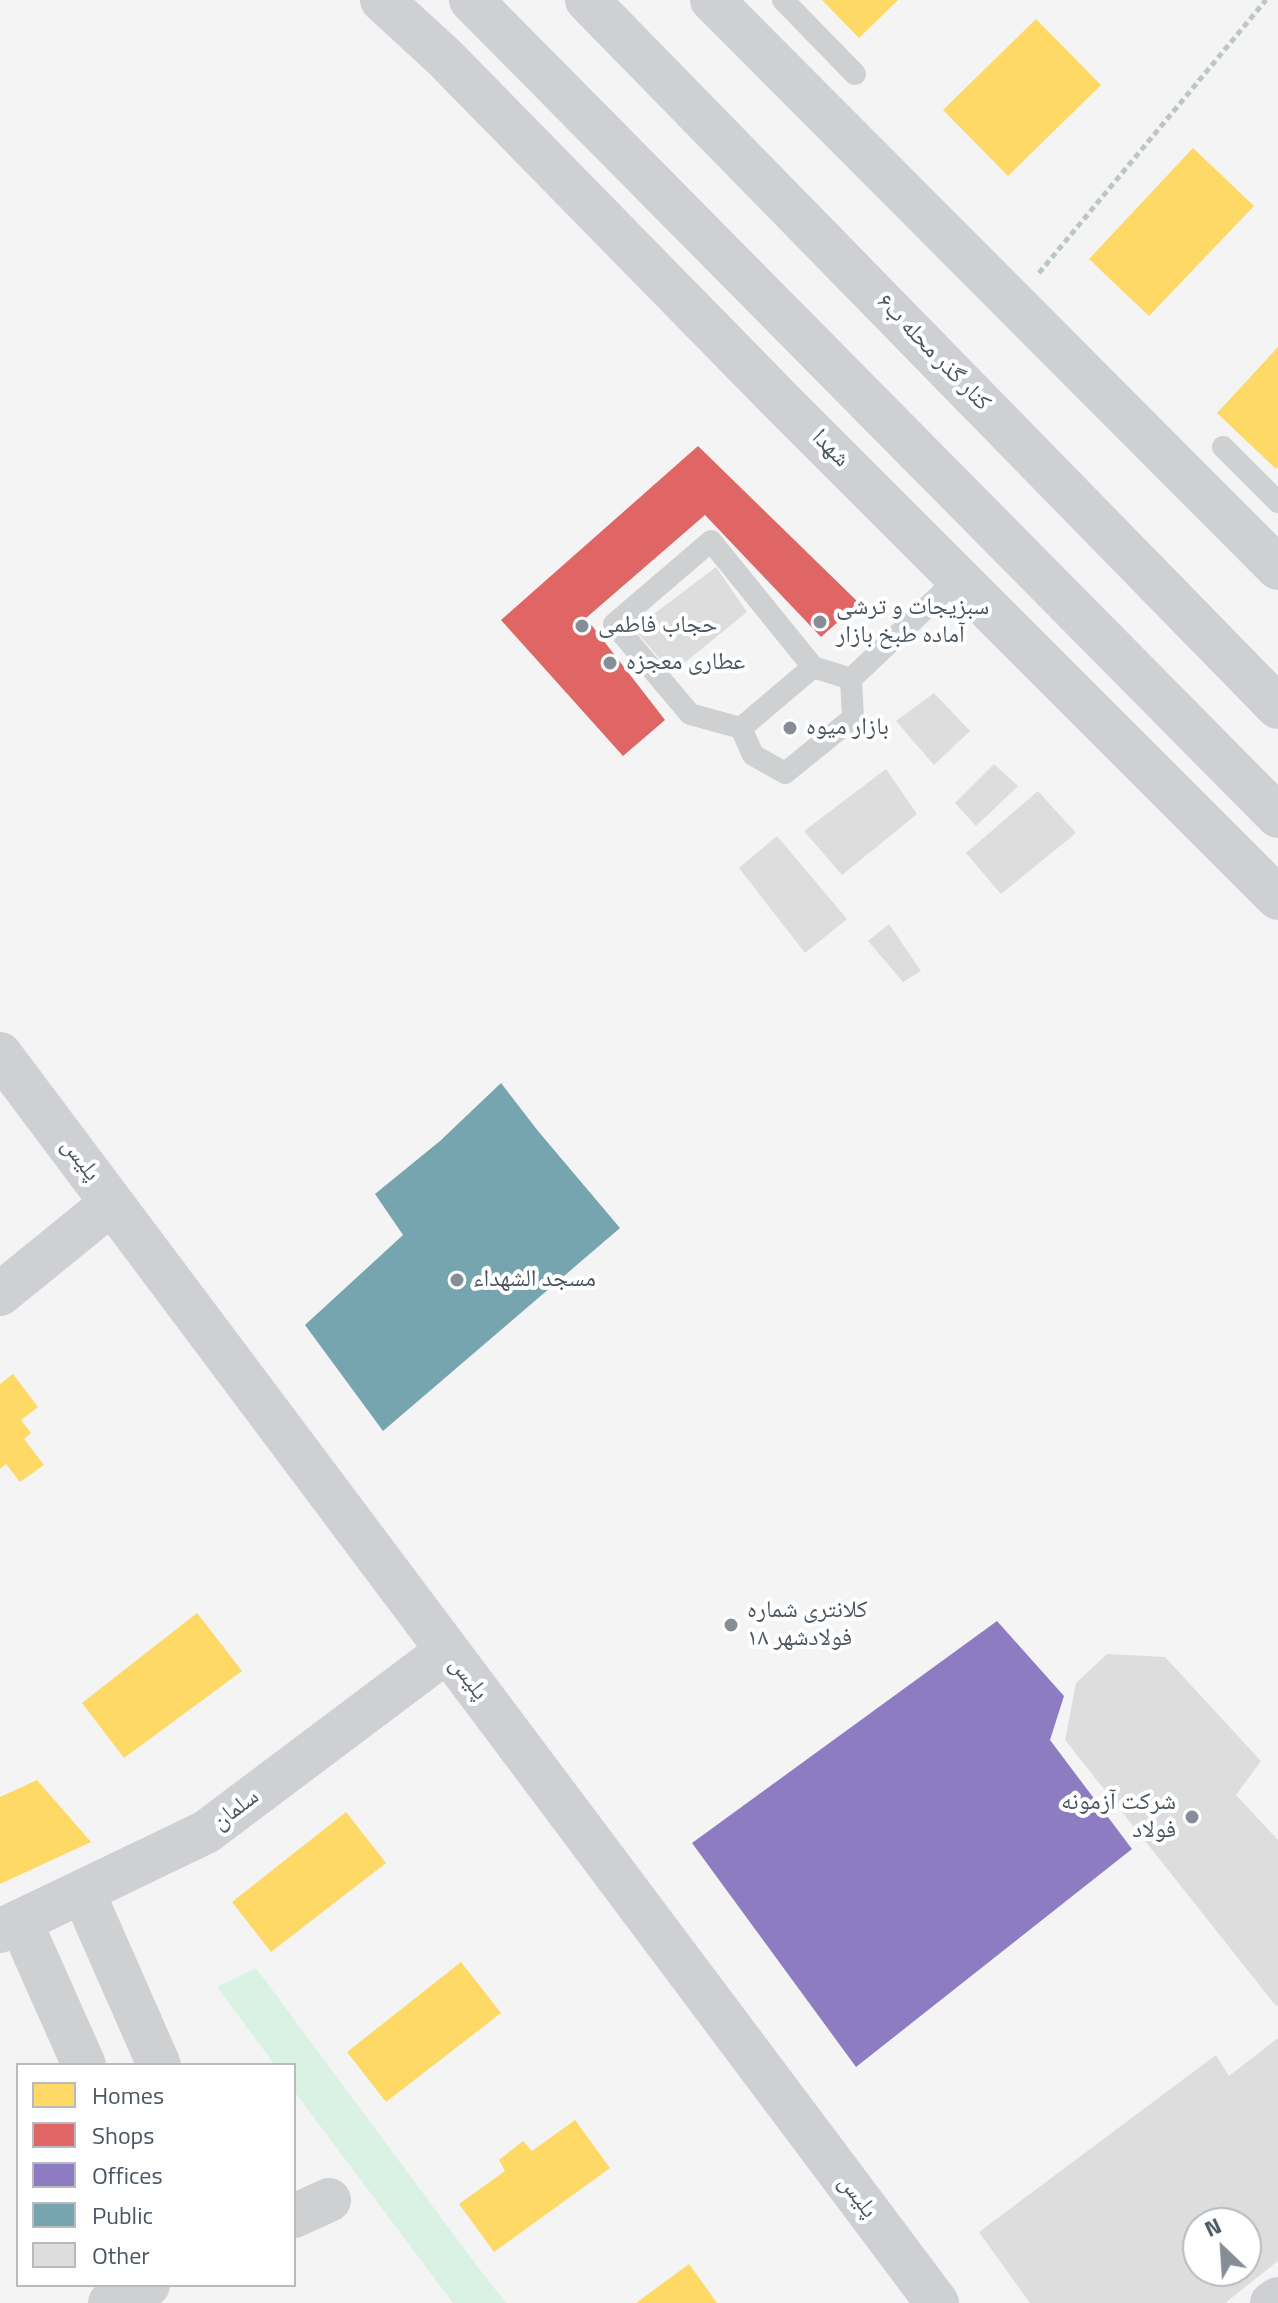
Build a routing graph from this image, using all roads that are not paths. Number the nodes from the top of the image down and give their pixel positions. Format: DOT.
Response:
graph roads {
  1 [pos="382,0"];
  2 [pos="471,0"];
  3 [pos="587,0"];
  4 [pos="712,0"];
  5 [pos="783,0"];
  6 [pos="855,74"];
  7 [pos="827,361"];
  8 [pos="783,403"];
  9 [pos="1223,447"];
  10 [pos="1278,502"];
  11 [pos="1278,568"];
  12 [pos="959,577"];
  13 [pos="813,667"];
  14 [pos="851,679"];
  15 [pos="1278,707"];
  16 [pos="741,728"];
  17 [pos="1278,816"];
  18 [pos="1278,898"];
  19 [pos="0,1054"];
  20 [pos="112,1203"];
  21 [pos="0,1294"];
  22 [pos="447,1651"];
  23 [pos="83,1892"];
  24 [pos="10,1926"];
  25 [pos="83,2063"];
  26 [pos="158,2063"];
  27 [pos="144,2287"];
  28 [pos="1278,2299"];
  29 [pos="110,2303"];
  30 [pos="937,2303"];
  31 [pos="1272,2303"];
  1 -- 8 [label="street, شهدا"];
  2 -- 7 [label="street"];
  3 -- 15 [label="street, کنار گذر محله ب۶"];
  4 -- 11 [label="street"];
  5 -- 6 [label="lane"];
  7 -- 8 [label="street"];
  7 -- 17 [label="street"];
  8 -- 12 [label="street, شهدا"];
  9 -- 10 [label="lane"];
  12 -- 14 [label="lane"];
  12 -- 18 [label="street, شهدا"];
  13 -- 14 [label="lane"];
  13 -- 16 [label="lane"];
  13 -- 16 [label="lane"];
  14 -- 16 [label="lane"];
  19 -- 20 [label="street, پلیس"];
  20 -- 21 [label="street"];
  20 -- 22 [label="street, پلیس"];
  22 -- 23 [label="street, سلمان"];
  22 -- 30 [label="street, پلیس"];
  23 -- 24 [label="street, سلمان"];
  23 -- 26 [label="street"];
  24 -- 25 [label="street"];
  27 -- 29 [label="street"];
  28 -- 31 [label="street"];
}
